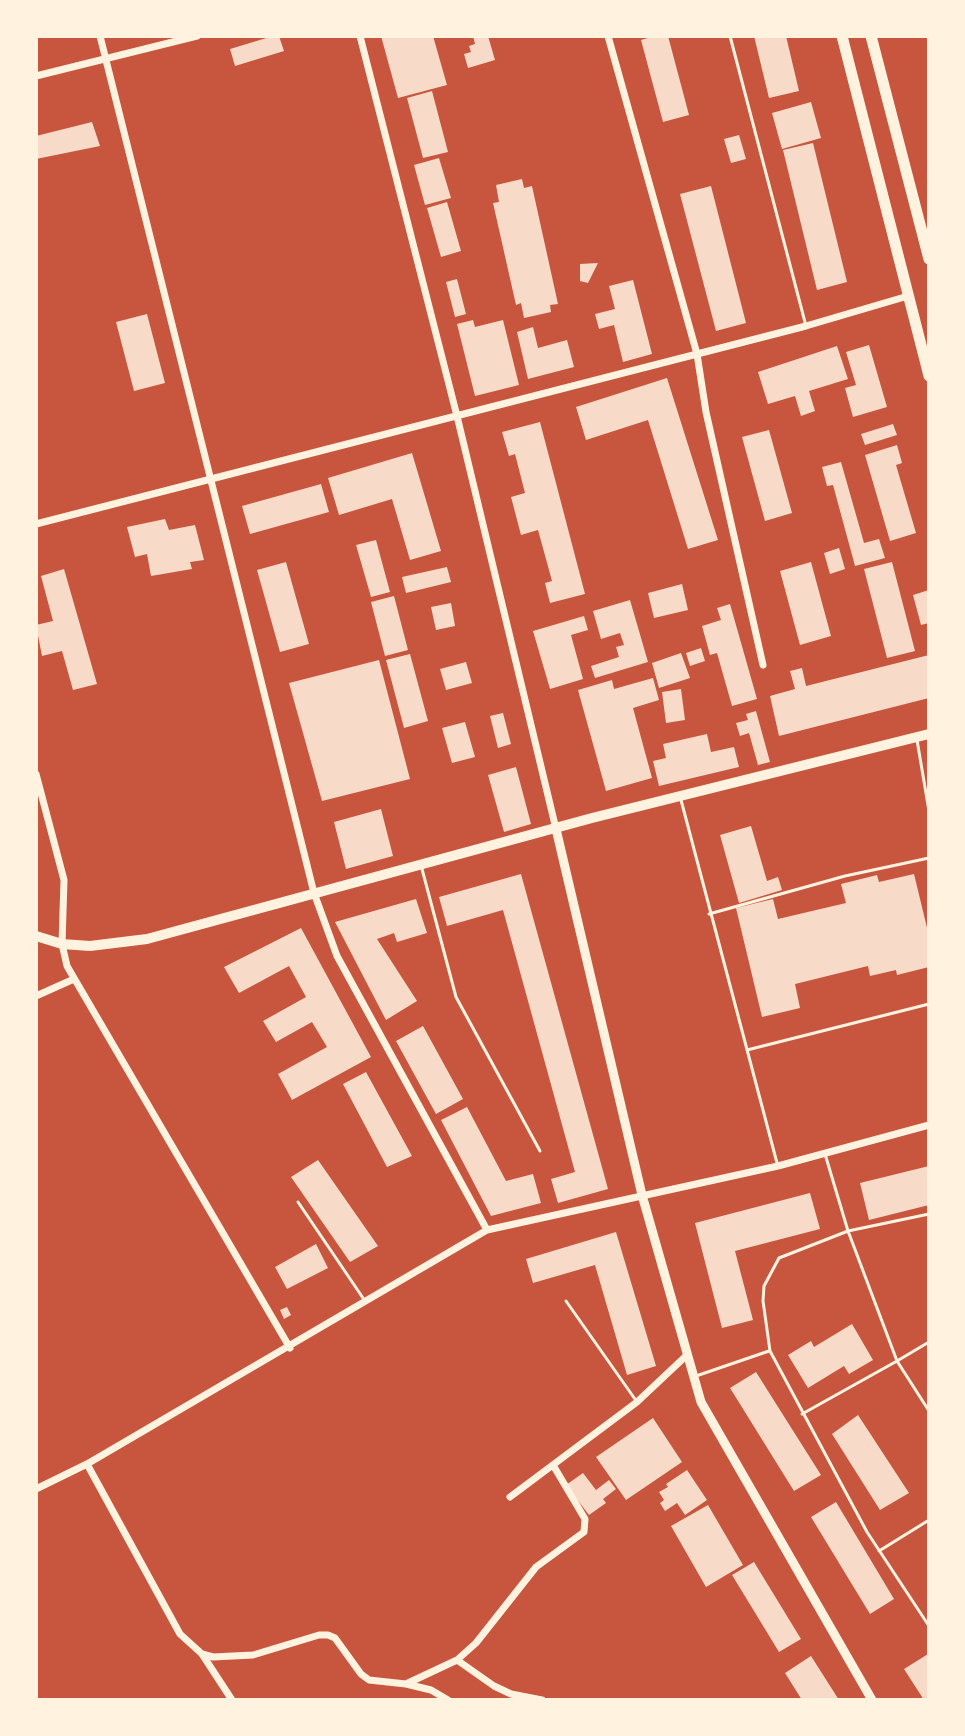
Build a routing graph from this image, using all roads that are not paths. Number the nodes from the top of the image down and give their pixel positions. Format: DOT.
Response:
graph roads {
  1 [pos="100,36"];
  2 [pos="197,36"];
  3 [pos="360,36"];
  4 [pos="608,36"];
  5 [pos="730,36"];
  6 [pos="842,36"];
  7 [pos="871,36"];
  8 [pos="106,59"];
  9 [pos="36,76"];
  10 [pos="929,259"];
  11 [pos="908,296"];
  12 [pos="806,326"];
  13 [pos="697,354"];
  14 [pos="929,376"];
  15 [pos="457,416"];
  16 [pos="212,479"];
  17 [pos="36,524"];
  18 [pos="763,665"];
  19 [pos="929,734"];
  20 [pos="917,738"];
  21 [pos="36,774"];
  22 [pos="680,796"];
  23 [pos="929,811"];
  24 [pos="556,829"];
  25 [pos="929,858"];
  26 [pos="421,865"];
  27 [pos="314,893"];
  28 [pos="709,914"];
  29 [pos="36,936"];
  30 [pos="62,944"];
  31 [pos="74,979"];
  32 [pos="36,996"];
  33 [pos="929,1004"];
  34 [pos="747,1050"];
  35 [pos="929,1125"];
  36 [pos="540,1151"];
  37 [pos="825,1154"];
  38 [pos="778,1166"];
  39 [pos="642,1195"];
  40 [pos="298,1202"];
  41 [pos="929,1214"];
  42 [pos="487,1230"];
  43 [pos="848,1231"];
  44 [pos="566,1301"];
  45 [pos="366,1302"];
  46 [pos="929,1342"];
  47 [pos="290,1348"];
  48 [pos="770,1351"];
  49 [pos="687,1355"];
  50 [pos="897,1361"];
  51 [pos="693,1377"];
  52 [pos="637,1402"];
  53 [pos="929,1411"];
  54 [pos="802,1414"];
  55 [pos="87,1464"];
  56 [pos="553,1465"];
  57 [pos="36,1489"];
  58 [pos="510,1497"];
  59 [pos="929,1520"];
  60 [pos="879,1551"];
  61 [pos="929,1626"];
  62 [pos="202,1654"];
  63 [pos="457,1660"];
  64 [pos="406,1684"];
  65 [pos="868,1698"];
  66 [pos="232,1700"];
  67 [pos="448,1700"];
  68 [pos="542,1700"];
  1 -- 8 [label="street"];
  2 -- 8 [label="street"];
  3 -- 15 [label="street"];
  4 -- 13 [label="street"];
  5 -- 12 [label="lane"];
  6 -- 11 [label="highway"];
  7 -- 10 [label="highway"];
  8 -- 9 [label="street"];
  8 -- 16 [label="street"];
  11 -- 12 [label="street"];
  11 -- 14 [label="highway"];
  12 -- 13 [label="street"];
  13 -- 15 [label="street"];
  13 -- 18 [label="street"];
  15 -- 16 [label="street"];
  15 -- 24 [label="street"];
  16 -- 17 [label="street"];
  16 -- 27 [label="street"];
  19 -- 20 [label="main road"];
  20 -- 22 [label="main road"];
  20 -- 23 [label="lane"];
  21 -- 30 [label="street"];
  22 -- 24 [label="main road"];
  22 -- 28 [label="lane"];
  24 -- 26 [label="main road"];
  24 -- 39 [label="street"];
  25 -- 28 [label="lane"];
  26 -- 27 [label="main road"];
  26 -- 36 [label="lane"];
  27 -- 30 [label="main road"];
  27 -- 42 [label="street"];
  28 -- 34 [label="lane"];
  29 -- 30 [label="main road"];
  30 -- 31 [label="street"];
  31 -- 32 [label="street"];
  31 -- 47 [label="street"];
  33 -- 34 [label="lane"];
  34 -- 38 [label="lane"];
  35 -- 37 [label="street"];
  37 -- 38 [label="street"];
  37 -- 43 [label="lane"];
  38 -- 39 [label="street"];
  39 -- 42 [label="street"];
  39 -- 49 [label="street"];
  40 -- 45 [label="lane"];
  41 -- 43 [label="lane"];
  42 -- 45 [label="street"];
  43 -- 48 [label="lane"];
  43 -- 50 [label="lane"];
  44 -- 52 [label="lane"];
  45 -- 47 [label="street"];
  46 -- 50 [label="lane"];
  47 -- 55 [label="street"];
  48 -- 51 [label="lane"];
  48 -- 54 [label="lane"];
  49 -- 51 [label="street"];
  49 -- 52 [label="street"];
  50 -- 53 [label="lane"];
  50 -- 54 [label="lane"];
  51 -- 65 [label="street"];
  52 -- 56 [label="street"];
  54 -- 60 [label="lane"];
  55 -- 57 [label="street"];
  55 -- 62 [label="street"];
  56 -- 58 [label="street"];
  56 -- 63 [label="street"];
  59 -- 60 [label="lane"];
  60 -- 61 [label="lane"];
  62 -- 64 [label="street"];
  62 -- 66 [label="street"];
  63 -- 64 [label="street"];
  63 -- 68 [label="street"];
  64 -- 67 [label="street"];
}
